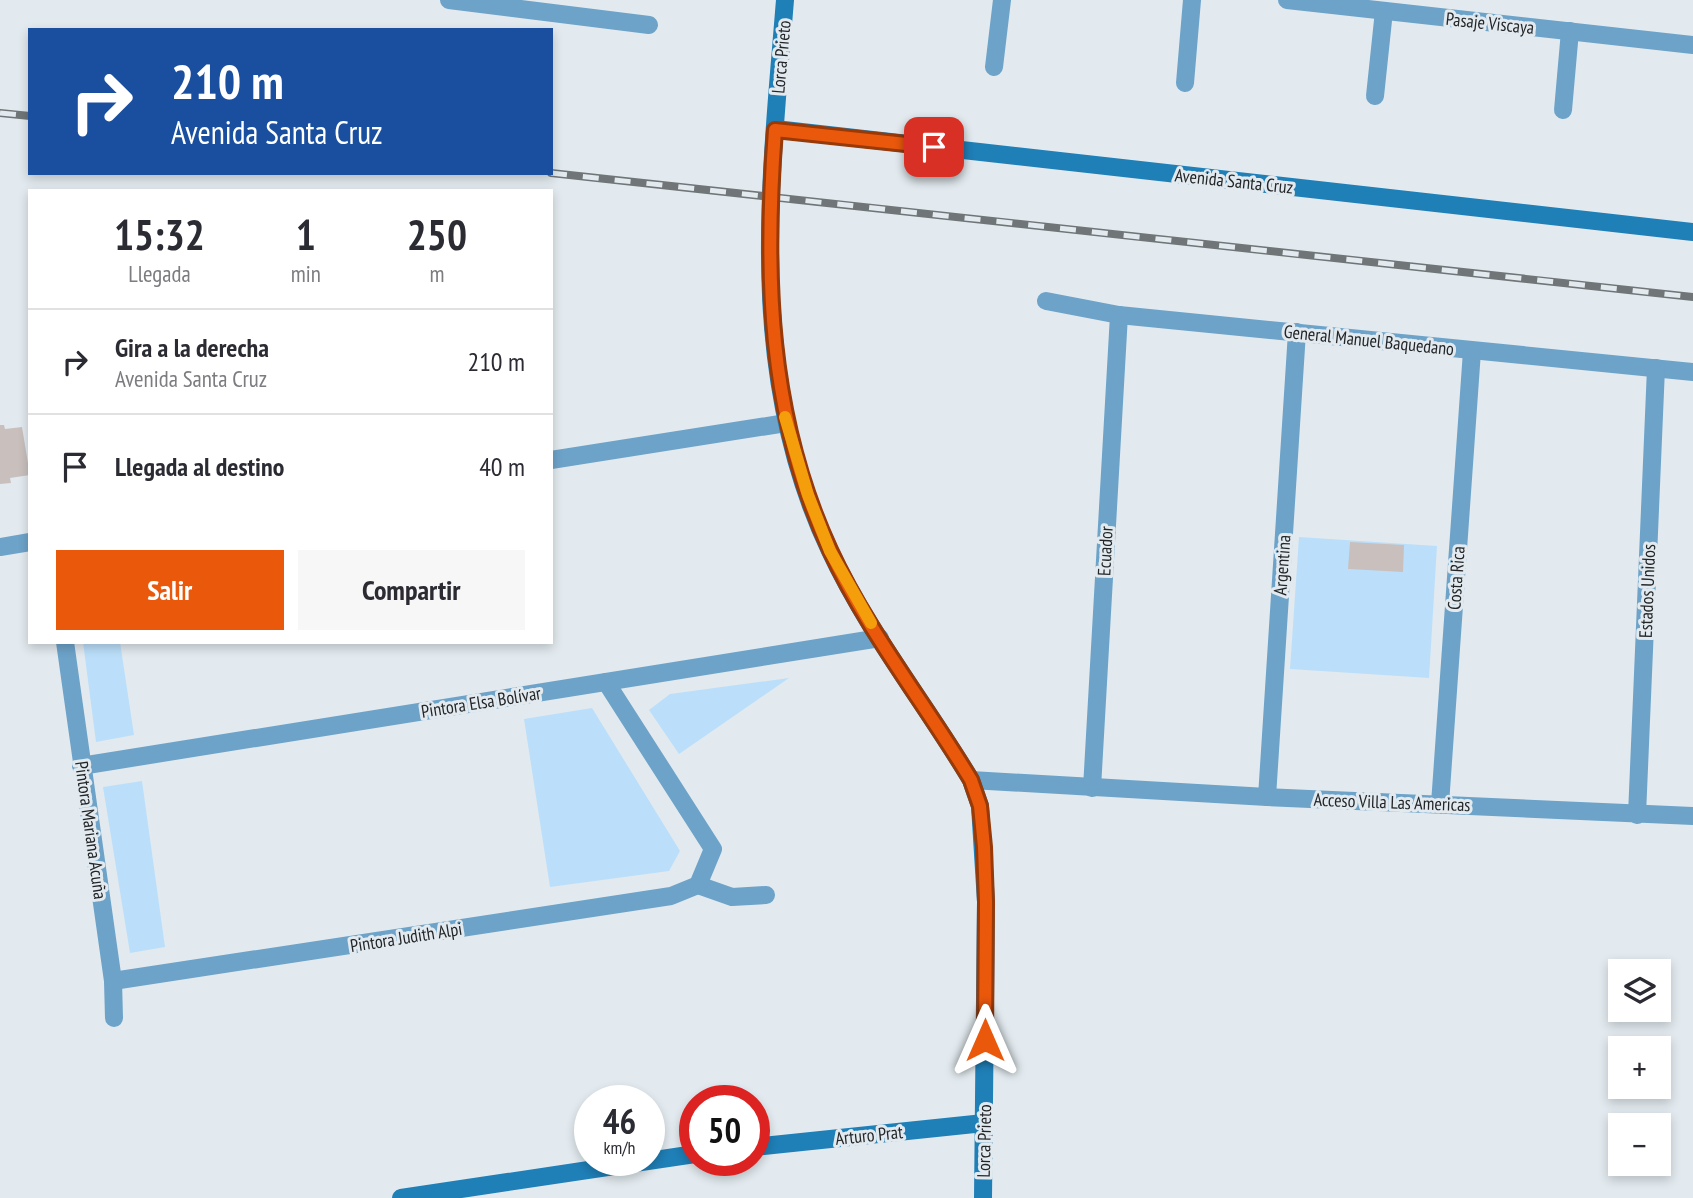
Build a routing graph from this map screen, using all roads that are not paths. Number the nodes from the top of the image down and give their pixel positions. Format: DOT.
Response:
graph roads {
  1 [pos="449,0"];
  2 [pos="785,0"];
  3 [pos="1002,0"];
  4 [pos="1192,0"];
  5 [pos="1287,0"];
  6 [pos="1334,2"];
  7 [pos="1384,11"];
  8 [pos="649,25"];
  9 [pos="1570,31"];
  10 [pos="1693,45"];
  11 [pos="994,67"];
  12 [pos="1185,83"];
  13 [pos="1374,96"];
  14 [pos="1563,110"];
  15 [pos="775,130"];
  16 [pos="1693,232"];
  17 [pos="1046,301"];
  18 [pos="1119,315"];
  19 [pos="1297,332"];
  20 [pos="1472,351"];
  21 [pos="1656,368"];
  22 [pos="1693,372"];
  23 [pos="786,423"];
  24 [pos="553,460"];
  25 [pos="28,542"];
  26 [pos="0,547"];
  27 [pos="880,638"];
  28 [pos="65,644"];
  29 [pos="606,682"];
  30 [pos="81,766"];
  31 [pos="971,780"];
  32 [pos="1091,788"];
  33 [pos="1267,797"];
  34 [pos="1440,804"];
  35 [pos="1637,815"];
  36 [pos="1693,816"];
  37 [pos="698,885"];
  38 [pos="766,895"];
  39 [pos="113,981"];
  40 [pos="114,1018"];
  41 [pos="984,1123"];
  42 [pos="770,1145"];
  43 [pos="679,1156"];
  44 [pos="401,1198"];
  45 [pos="983,1198"];
  1 -- 8 [label="street"];
  2 -- 15 [label="main road, Lorca Prieto"];
  3 -- 11 [label="street"];
  4 -- 12 [label="street"];
  5 -- 6 [label="street, Pasaje Viscaya"];
  6 -- 7 [label="street, Pasaje Viscaya"];
  7 -- 9 [label="street, Pasaje Viscaya"];
  7 -- 13 [label="street"];
  9 -- 10 [label="street, Pasaje Viscaya"];
  9 -- 14 [label="street"];
  15 -- 16 [label="main road, Avenida Santa Cruz"];
  15 -- 23 [label="main road, Lorca Prieto"];
  17 -- 18 [label="street, General Manuel Baquedano"];
  18 -- 19 [label="street, General Manuel Baquedano"];
  18 -- 32 [label="street, Ecuador"];
  19 -- 20 [label="street, General Manuel Baquedano"];
  19 -- 33 [label="street, Argentina"];
  20 -- 21 [label="street, General Manuel Baquedano"];
  20 -- 34 [label="street, Costa Rica"];
  21 -- 22 [label="street, General Manuel Baquedano"];
  21 -- 35 [label="street, Estados Unidos"];
  23 -- 24 [label="street"];
  23 -- 27 [label="main road, Lorca Prieto"];
  25 -- 26 [label="street"];
  27 -- 29 [label="street, Pintora Elsa Bolívar"];
  27 -- 31 [label="main road, Lorca Prieto"];
  28 -- 30 [label="street, Pintora Mariana Acuña"];
  29 -- 30 [label="street, Pintora Elsa Bolívar"];
  29 -- 37 [label="street"];
  30 -- 39 [label="street, Pintora Mariana Acuña"];
  31 -- 32 [label="street, Acceso Villa Las Americas"];
  31 -- 41 [label="main road, Lorca Prieto"];
  32 -- 33 [label="street, Acceso Villa Las Americas"];
  33 -- 34 [label="street, Acceso Villa Las Americas"];
  34 -- 35 [label="street, Acceso Villa Las Americas"];
  35 -- 36 [label="street, Acceso Villa Las Americas"];
  37 -- 38 [label="street"];
  37 -- 39 [label="street, Pintora Judith Alpi"];
  39 -- 40 [label="street, Pintora Mariana Acuña"];
  41 -- 42 [label="main road, Arturo Prat"];
  41 -- 45 [label="main road, Lorca Prieto"];
  43 -- 44 [label="main road"];
}
